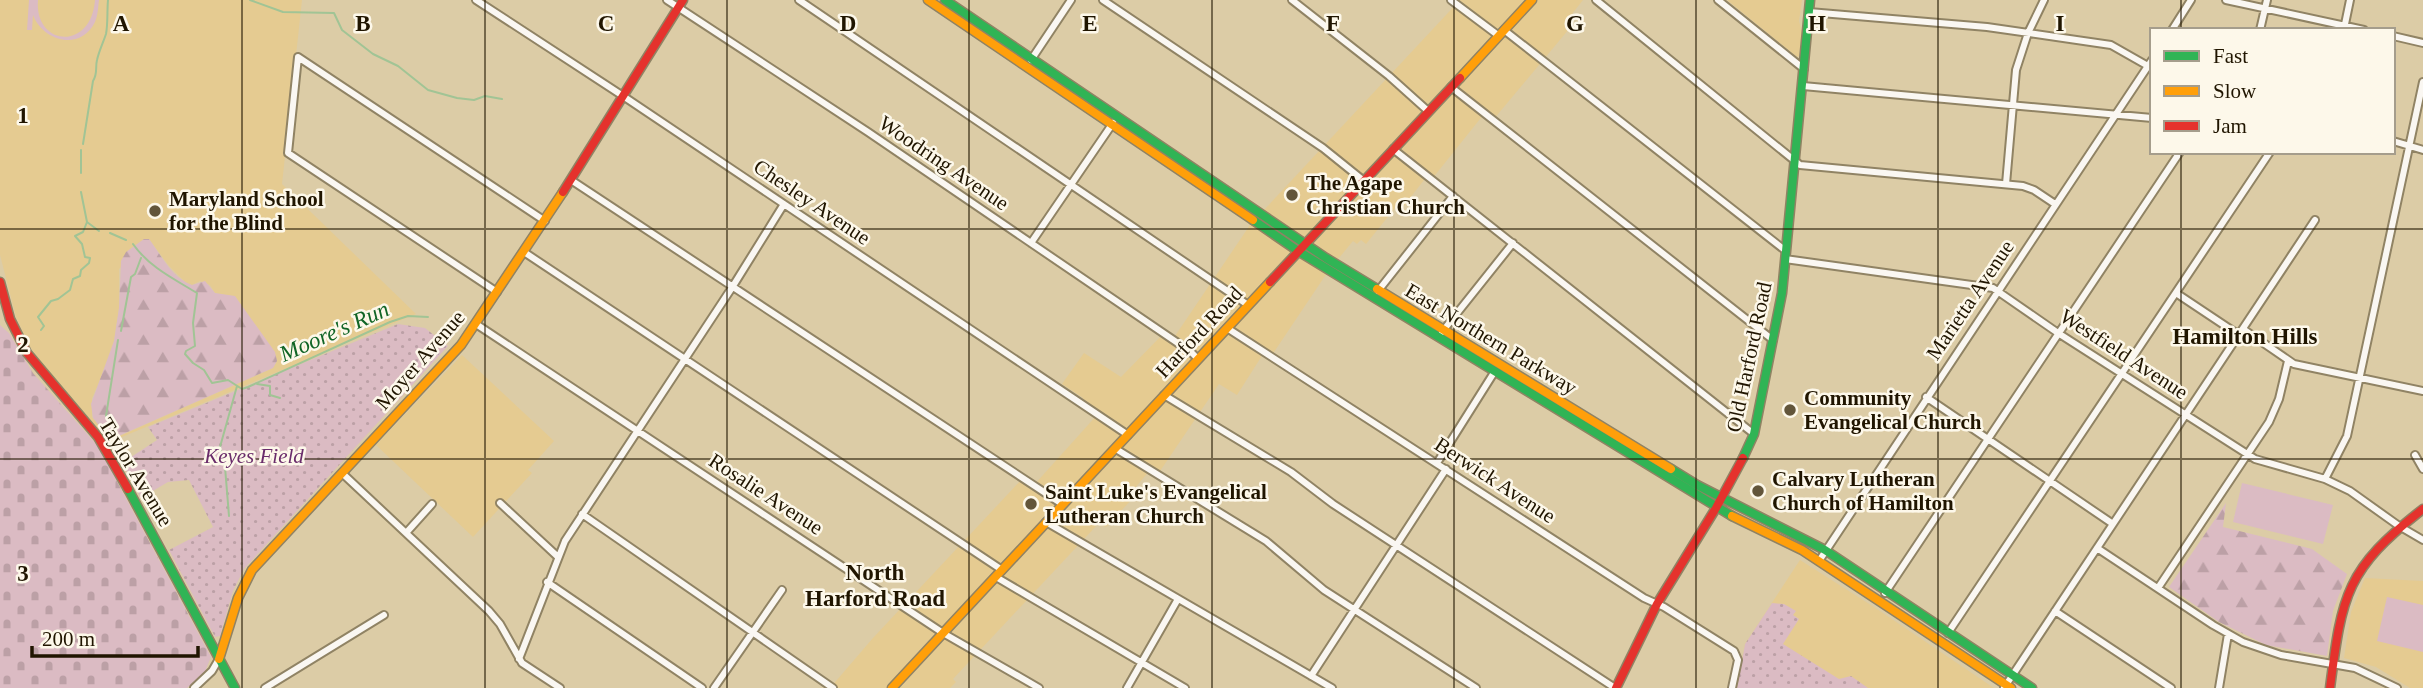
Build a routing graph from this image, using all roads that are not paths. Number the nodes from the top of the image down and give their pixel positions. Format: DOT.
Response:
graph roads {
  1 [pos="476,0"];
  2 [pos="667,0"];
  3 [pos="800,0"];
  4 [pos="928,0"];
  5 [pos="1071,0"];
  6 [pos="1104,0"];
  7 [pos="1292,0"];
  8 [pos="1451,0"];
  9 [pos="1532,0"];
  10 [pos="1596,0"];
  11 [pos="1718,0"];
  12 [pos="1810,0"];
  13 [pos="2044,0"];
  14 [pos="2191,0"];
  15 [pos="2227,0"];
  16 [pos="2267,0"];
  17 [pos="2350,0"];
  18 [pos="945,2"];
  19 [pos="681,4"];
  20 [pos="2266,8"];
  21 [pos="1810,12"];
  22 [pos="2173,28"];
  23 [pos="2261,28"];
  24 [pos="2344,28"];
  25 [pos="1501,33"];
  26 [pos="2028,33"];
  27 [pos="2395,36"];
  28 [pos="2423,43"];
  29 [pos="1029,63"];
  30 [pos="2150,63"];
  31 [pos="1804,69"];
  32 [pos="2423,82"];
  33 [pos="1802,86"];
  34 [pos="1451,87"];
  35 [pos="624,96"];
  36 [pos="2013,105"];
  37 [pos="1428,111"];
  38 [pos="2115,114"];
  39 [pos="2150,118"];
  40 [pos="1114,121"];
  41 [pos="2395,142"];
  42 [pos="2409,147"];
  43 [pos="1393,149"];
  44 [pos="2423,150"];
  45 [pos="2179,154"];
  46 [pos="2269,154"];
  47 [pos="1796,164"];
  48 [pos="571,180"];
  49 [pos="1364,181"];
  50 [pos="1071,184"];
  51 [pos="2006,184"];
  52 [pos="1453,196"];
  53 [pos="783,204"];
  54 [pos="2055,204"];
  55 [pos="2315,220"];
  56 [pos="545,221"];
  57 [pos="1031,243"];
  58 [pos="1513,243"];
  59 [pos="1301,247"];
  60 [pos="524,252"];
  61 [pos="1786,255"];
  62 [pos="0,282"];
  63 [pos="733,286"];
  64 [pos="1998,291"];
  65 [pos="497,292"];
  66 [pos="2176,293"];
  67 [pos="1376,294"];
  68 [pos="2,295"];
  69 [pos="1248,305"];
  70 [pos="476,324"];
  71 [pos="1227,328"];
  72 [pos="2241,332"];
  73 [pos="1442,333"];
  74 [pos="2058,333"];
  75 [pos="1773,340"];
  76 [pos="685,359"];
  77 [pos="1198,359"];
  78 [pos="2288,361"];
  79 [pos="1498,367"];
  80 [pos="2122,374"];
  81 [pos="2360,378"];
  82 [pos="2423,391"];
  83 [pos="1164,395"];
  84 [pos="1926,397"];
  85 [pos="2186,415"];
  86 [pos="637,430"];
  87 [pos="1754,434"];
  88 [pos="1128,435"];
  89 [pos="1988,440"];
  90 [pos="1627,447"];
  91 [pos="1116,449"];
  92 [pos="2248,454"];
  93 [pos="2415,455"];
  94 [pos="1437,463"];
  95 [pos="1446,469"];
  96 [pos="2423,469"];
  97 [pos="341,473"];
  98 [pos="2325,478"];
  99 [pos="2050,481"];
  100 [pos="1721,499"];
  101 [pos="500,503"];
  102 [pos="432,504"];
  103 [pos="1062,504"];
  104 [pos="1716,508"];
  105 [pos="2423,509"];
  106 [pos="582,514"];
  107 [pos="1046,522"];
  108 [pos="2113,524"];
  109 [pos="2399,526"];
  110 [pos="406,533"];
  111 [pos="2423,540"];
  112 [pos="1396,545"];
  113 [pos="2097,548"];
  114 [pos="1825,550"];
  115 [pos="557,556"];
  116 [pos="1819,561"];
  117 [pos="1002,570"];
  118 [pos="996,577"];
  119 [pos="547,582"];
  120 [pos="2158,588"];
  121 [pos="782,590"];
  122 [pos="1886,591"];
  123 [pos="1178,598"];
  124 [pos="1880,601"];
  125 [pos="1657,604"];
  126 [pos="1355,609"];
  127 [pos="2055,611"];
  128 [pos="384,615"];
  129 [pos="753,631"];
  130 [pos="943,633"];
  131 [pos="1948,633"];
  132 [pos="2228,634"];
  133 [pos="219,659"];
  134 [pos="519,659"];
  135 [pos="1141,663"];
  136 [pos="2333,664"];
  137 [pos="2012,675"];
  138 [pos="1311,676"];
  139 [pos="2007,687"];
  140 [pos="194,688"];
  141 [pos="235,688"];
  142 [pos="265,688"];
  143 [pos="560,688"];
  144 [pos="702,688"];
  145 [pos="713,688"];
  146 [pos="833,688"];
  147 [pos="892,688"];
  148 [pos="1039,688"];
  149 [pos="1127,688"];
  150 [pos="1185,688"];
  151 [pos="1332,688"];
  152 [pos="1476,688"];
  153 [pos="1615,688"];
  154 [pos="1732,688"];
  155 [pos="2032,688"];
  156 [pos="2171,688"];
  157 [pos="2219,688"];
  158 [pos="2330,688"];
  159 [pos="2397,688"];
  1 -- 35 [label="street, Chesley Avenue"];
  2 -- 19 [label="street, Woodring Avenue"];
  3 -- 50 [label="street"];
  4 -- 18 [label="main road, East Northern Parkway"];
  5 -- 29 [label="street"];
  6 -- 49 [label="street"];
  7 -- 37 [label="street"];
  8 -- 25 [label="street"];
  9 -- 25 [label="main road, Harford Road"];
  10 -- 47 [label="street"];
  11 -- 31 [label="street"];
  12 -- 21 [label="main road, Old Harford Road"];
  13 -- 26 [label="street"];
  14 -- 22 [label="street"];
  15 -- 20 [label="street"];
  16 -- 20 [label="street"];
  17 -- 24 [label="street"];
  18 -- 29 [label="main road, East Northern Parkway"];
  19 -- 35 [label="main road, Moyer Avenue"];
  19 -- 57 [label="street, Woodring Avenue"];
  20 -- 23 [label="street"];
  20 -- 24 [label="street"];
  21 -- 26 [label="street"];
  21 -- 31 [label="main road, Old Harford Road"];
  25 -- 34 [label="main road, Harford Road"];
  25 -- 61 [label="street"];
  26 -- 30 [label="street"];
  26 -- 36 [label="street"];
  27 -- 28 [label="street"];
  29 -- 40 [label="main road, East Northern Parkway"];
  30 -- 38 [label="street, Marietta Avenue"];
  31 -- 33 [label="main road, Old Harford Road"];
  32 -- 42 [label="street"];
  33 -- 36 [label="street"];
  33 -- 47 [label="main road, Old Harford Road"];
  34 -- 37 [label="main road, Harford Road"];
  34 -- 75 [label="street"];
  35 -- 48 [label="main road, Moyer Avenue"];
  35 -- 53 [label="street, Chesley Avenue"];
  36 -- 38 [label="street"];
  36 -- 51 [label="street"];
  37 -- 43 [label="main road, Harford Road"];
  38 -- 39 [label="street"];
  38 -- 54 [label="street, Marietta Avenue"];
  40 -- 50 [label="street"];
  40 -- 59 [label="main road, East Northern Parkway"];
  41 -- 42 [label="street"];
  42 -- 44 [label="street"];
  42 -- 81 [label="street"];
  43 -- 49 [label="main road, Harford Road"];
  43 -- 52 [label="street"];
  45 -- 74 [label="street"];
  46 -- 66 [label="street"];
  47 -- 51 [label="street"];
  47 -- 61 [label="main road, Old Harford Road"];
  48 -- 56 [label="main road, Moyer Avenue"];
  48 -- 63 [label="street"];
  49 -- 59 [label="main road, Harford Road"];
  50 -- 57 [label="street"];
  50 -- 69 [label="street"];
  51 -- 54 [label="street"];
  52 -- 58 [label="street"];
  52 -- 67 [label="street"];
  53 -- 63 [label="street"];
  53 -- 88 [label="street, Chesley Avenue"];
  54 -- 64 [label="street, Marietta Avenue"];
  55 -- 72 [label="street"];
  56 -- 60 [label="main road, Moyer Avenue"];
  56 -- 65 [label="street"];
  57 -- 77 [label="street, Woodring Avenue"];
  58 -- 73 [label="street"];
  58 -- 87 [label="street"];
  59 -- 67 [label="main road, East Northern Parkway"];
  59 -- 69 [label="main road, Harford Road"];
  60 -- 65 [label="main road, Moyer Avenue"];
  60 -- 76 [label="street"];
  61 -- 64 [label="street, Westfield Avenue"];
  61 -- 75 [label="main road, Old Harford Road"];
  62 -- 68 [label="main road, Taylor Avenue"];
  63 -- 76 [label="street"];
  63 -- 103 [label="street"];
  64 -- 74 [label="street, Westfield Avenue"];
  64 -- 84 [label="street, Marietta Avenue"];
  65 -- 70 [label="main road, Moyer Avenue"];
  66 -- 72 [label="street"];
  66 -- 80 [label="street"];
  67 -- 73 [label="main road, East Northern Parkway"];
  68 -- 133 [label="main road, Taylor Avenue"];
  69 -- 71 [label="main road, Harford Road"];
  70 -- 86 [label="street, Rosalie Avenue"];
  70 -- 97 [label="main road, Moyer Avenue"];
  71 -- 77 [label="main road, Harford Road"];
  71 -- 94 [label="street, Berwick Avenue"];
  72 -- 78 [label="street"];
  72 -- 85 [label="street"];
  73 -- 79 [label="main road, East Northern Parkway"];
  74 -- 80 [label="street, Westfield Avenue"];
  74 -- 89 [label="street"];
  75 -- 87 [label="main road, Old Harford Road"];
  76 -- 86 [label="street"];
  76 -- 117 [label="street"];
  77 -- 83 [label="main road, Harford Road"];
  78 -- 81 [label="street"];
  78 -- 92 [label="street"];
  79 -- 90 [label="main road, East Northern Parkway"];
  79 -- 94 [label="street"];
  80 -- 85 [label="street, Westfield Avenue"];
  80 -- 99 [label="street"];
  81 -- 82 [label="street"];
  81 -- 98 [label="street"];
  83 -- 88 [label="main road, Harford Road"];
  83 -- 112 [label="street"];
  84 -- 89 [label="street"];
  84 -- 114 [label="street, Marietta Avenue"];
  85 -- 92 [label="street, Westfield Avenue"];
  85 -- 108 [label="street"];
  86 -- 106 [label="street"];
  86 -- 130 [label="street, Rosalie Avenue"];
  87 -- 100 [label="main road, Old Harford Road"];
  88 -- 91 [label="main road, Harford Road"];
  89 -- 99 [label="street"];
  89 -- 122 [label="street"];
  90 -- 100 [label="main road, East Northern Parkway"];
  90 -- 104 [label="main road, East Northern Parkway"];
  91 -- 103 [label="main road, Harford Road"];
  91 -- 126 [label="street"];
  92 -- 98 [label="street, Westfield Avenue"];
  92 -- 120 [label="street"];
  93 -- 96 [label="street"];
  94 -- 95 [label="street, Berwick Avenue"];
  95 -- 112 [label="street"];
  95 -- 125 [label="street, Berwick Avenue"];
  97 -- 110 [label="street"];
  97 -- 133 [label="main road, Moyer Avenue"];
  98 -- 109 [label="street, Westfield Avenue"];
  99 -- 108 [label="street"];
  99 -- 131 [label="street"];
  100 -- 104 [label="main road, Old Harford Road"];
  100 -- 114 [label="main road, East Northern Parkway"];
  101 -- 115 [label="street"];
  102 -- 110 [label="street"];
  103 -- 107 [label="main road, Harford Road"];
  104 -- 116 [label="main road, East Northern Parkway"];
  104 -- 125 [label="main road, Old Harford Road"];
  105 -- 109 [label="main road"];
  106 -- 115 [label="street"];
  106 -- 129 [label="street"];
  107 -- 117 [label="main road, Harford Road"];
  107 -- 123 [label="street"];
  108 -- 113 [label="street"];
  109 -- 111 [label="street, Westfield Avenue"];
  109 -- 136 [label="main road"];
  110 -- 134 [label="street"];
  112 -- 126 [label="street"];
  112 -- 153 [label="street"];
  113 -- 120 [label="street"];
  113 -- 127 [label="street"];
  114 -- 116 [label="street, Marietta Avenue"];
  114 -- 122 [label="main road, East Northern Parkway"];
  115 -- 119 [label="street"];
  116 -- 124 [label="main road, East Northern Parkway"];
  117 -- 118 [label="main road, Harford Road"];
  118 -- 130 [label="main road, Harford Road"];
  118 -- 135 [label="street"];
  119 -- 134 [label="street"];
  119 -- 144 [label="street"];
  120 -- 132 [label="street"];
  121 -- 129 [label="street"];
  122 -- 124 [label="street"];
  122 -- 131 [label="main road, East Northern Parkway"];
  123 -- 135 [label="street"];
  123 -- 138 [label="street"];
  124 -- 139 [label="main road, East Northern Parkway"];
  125 -- 153 [label="main road, Old Harford Road"];
  125 -- 154 [label="street, Berwick Avenue"];
  126 -- 138 [label="street"];
  126 -- 152 [label="street"];
  127 -- 137 [label="street"];
  127 -- 156 [label="street"];
  128 -- 142 [label="street"];
  129 -- 145 [label="street"];
  129 -- 146 [label="street"];
  130 -- 147 [label="main road, Harford Road"];
  130 -- 148 [label="street, Rosalie Avenue"];
  131 -- 137 [label="main road, East Northern Parkway"];
  132 -- 136 [label="street"];
  132 -- 157 [label="street"];
  133 -- 140 [label="street"];
  133 -- 141 [label="main road, Taylor Avenue"];
  134 -- 143 [label="street"];
  135 -- 149 [label="street"];
  135 -- 150 [label="street"];
  136 -- 158 [label="main road"];
  136 -- 159 [label="street"];
  137 -- 139 [label="street"];
  137 -- 155 [label="main road, East Northern Parkway"];
  138 -- 151 [label="street"];
}
